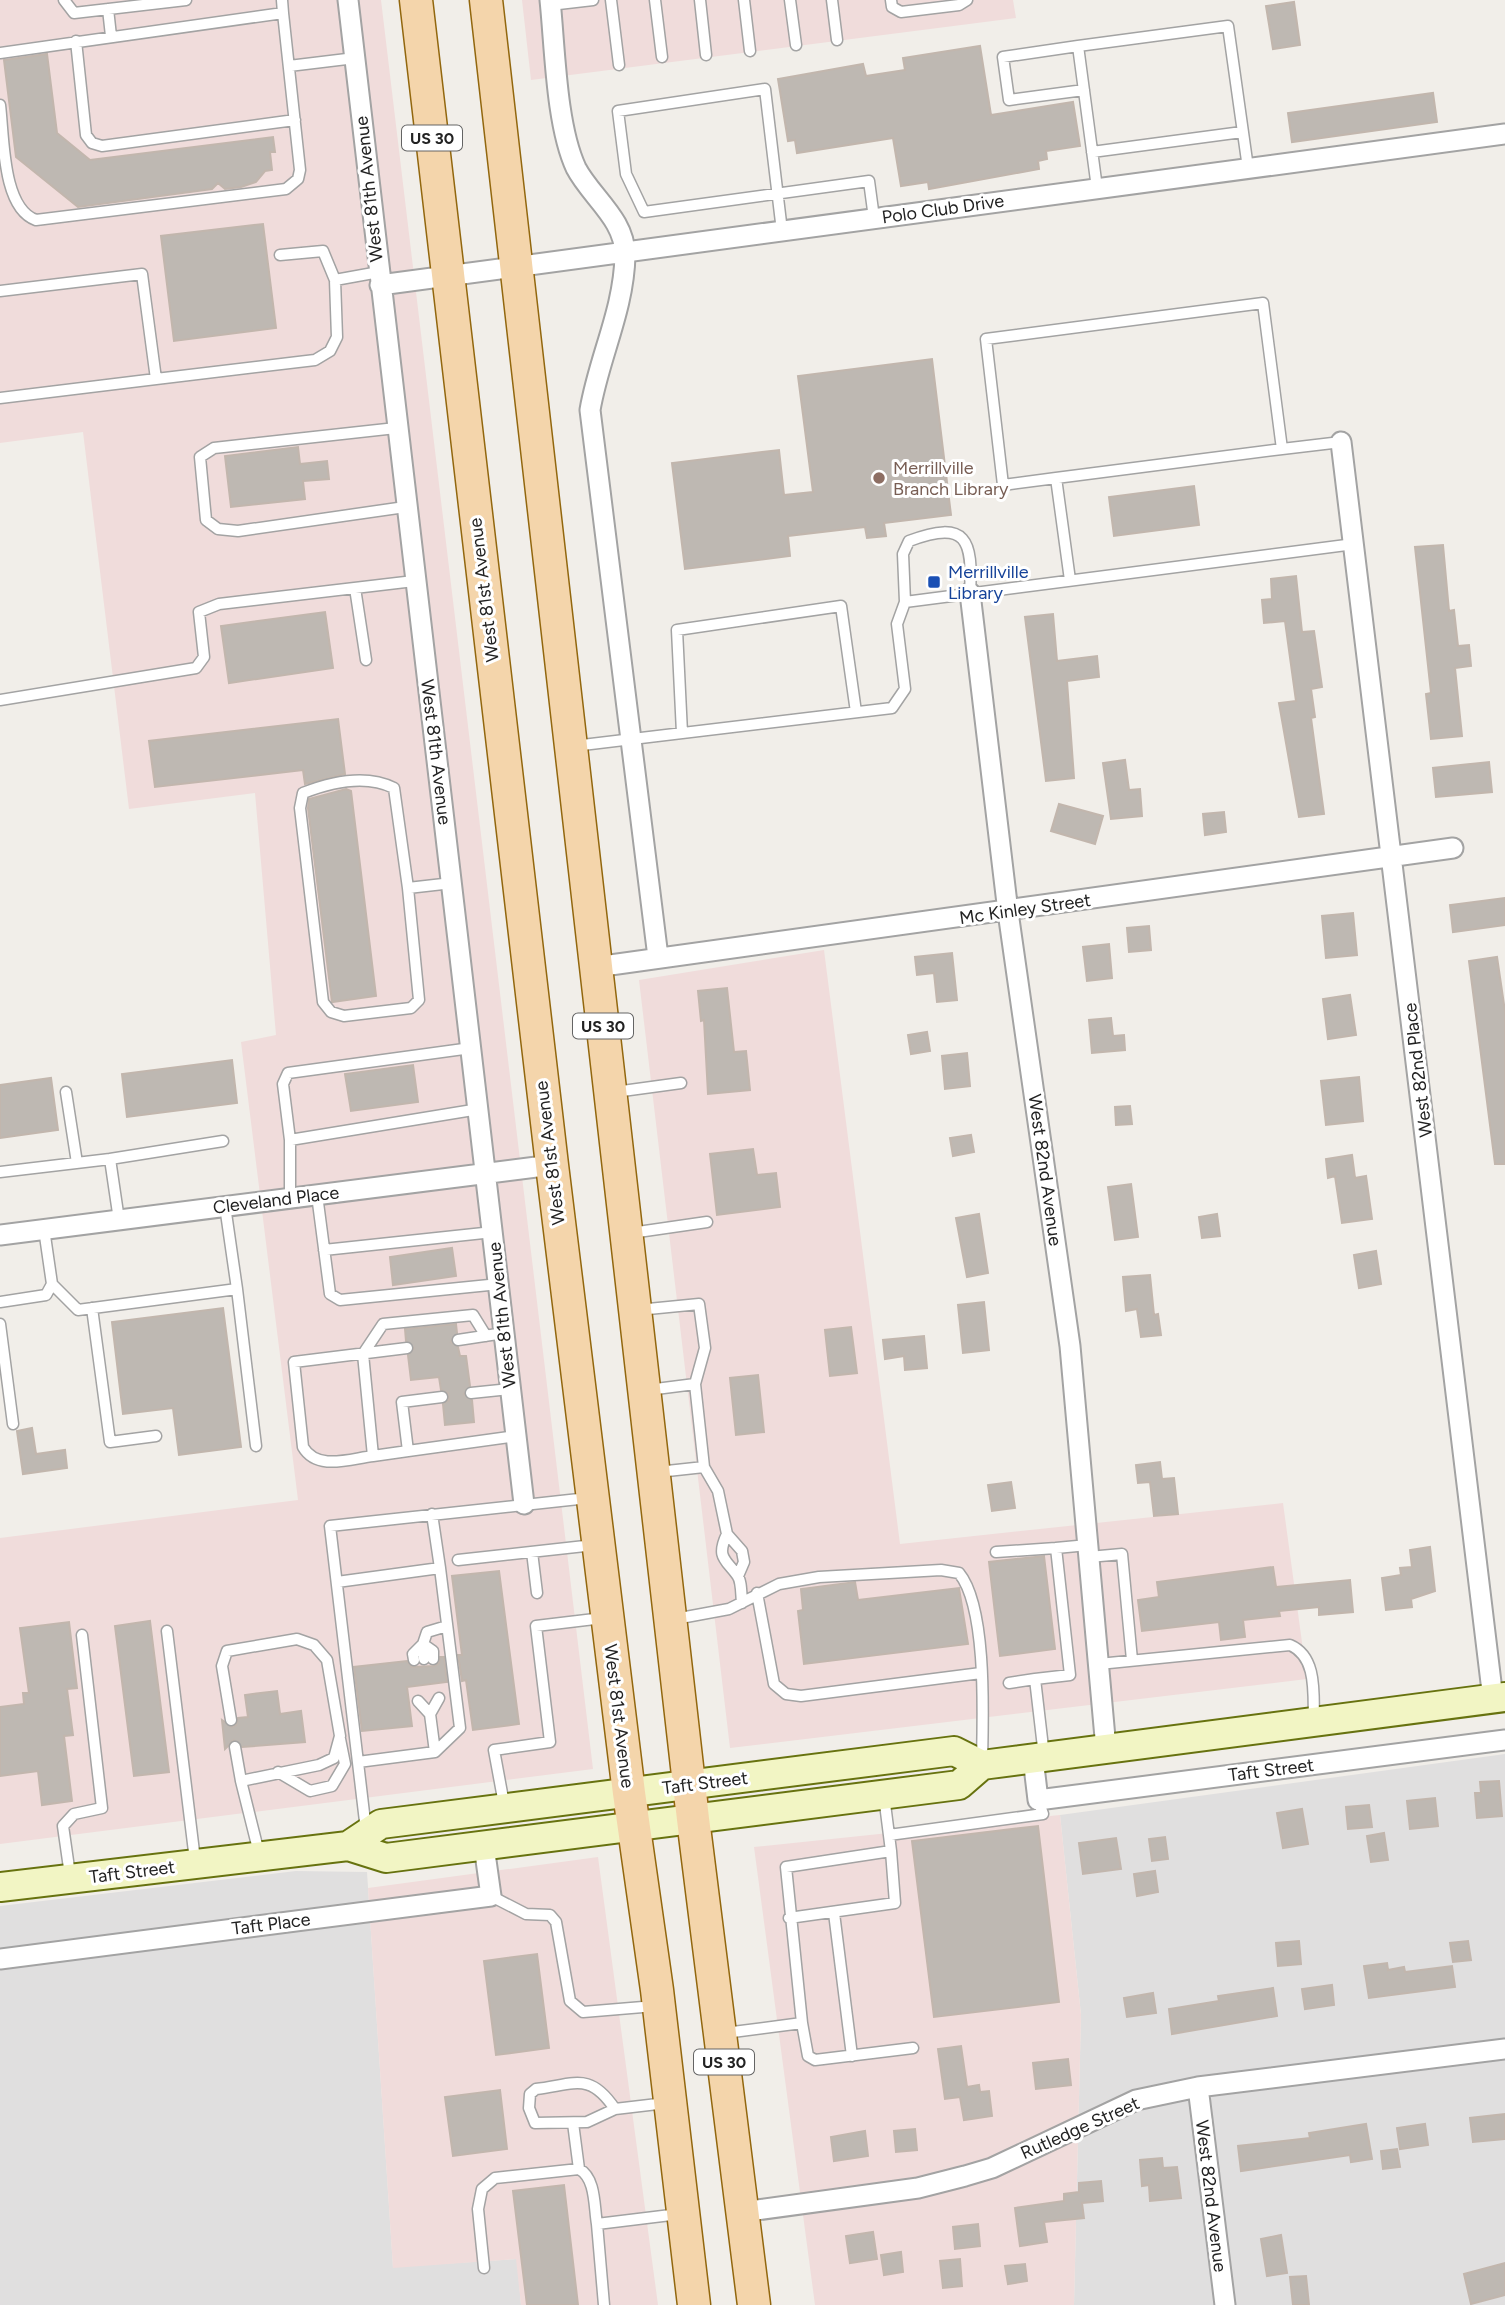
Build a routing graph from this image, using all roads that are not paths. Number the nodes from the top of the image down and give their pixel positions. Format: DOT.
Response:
graph roads {
  1 [pos="64,0"];
  2 [pos="186,0"];
  3 [pos="282,0"];
  4 [pos="348,0"];
  5 [pos="416,0"];
  6 [pos="486,0"];
  7 [pos="593,0"];
  8 [pos="611,0"];
  9 [pos="655,0"];
  10 [pos="700,0"];
  11 [pos="744,0"];
  12 [pos="790,0"];
  13 [pos="832,0"];
  14 [pos="891,0"];
  15 [pos="967,0"];
  16 [pos="550,3"];
  17 [pos="926,4"];
  18 [pos="108,9"];
  19 [pos="283,13"];
  20 [pos="111,36"];
  21 [pos="837,40"];
  22 [pos="76,41"];
  23 [pos="796,45"];
  24 [pos="1078,46"];
  25 [pos="750,51"];
  26 [pos="0,53"];
  27 [pos="706,55"];
  28 [pos="662,57"];
  29 [pos="355,58"];
  30 [pos="618,65"];
  31 [pos="289,66"];
  32 [pos="1084,90"];
  33 [pos="0,105"];
  34 [pos="295,120"];
  35 [pos="1242,132"];
  36 [pos="1505,134"];
  37 [pos="1092,152"];
  38 [pos="1248,168"];
  39 [pos="1097,188"];
  40 [pos="778,194"];
  41 [pos="874,218"];
  42 [pos="782,231"];
  43 [pos="625,252"];
  44 [pos="280,256"];
  45 [pos="517,267"];
  46 [pos="447,276"];
  47 [pos="379,279"];
  48 [pos="335,280"];
  49 [pos="0,291"];
  50 [pos="156,379"];
  51 [pos="0,398"];
  52 [pos="397,428"];
  53 [pos="1341,442"];
  54 [pos="1282,449"];
  55 [pos="1056,478"];
  56 [pos="405,507"];
  57 [pos="1354,544"];
  58 [pos="1070,580"];
  59 [pos="414,581"];
  60 [pos="355,588"];
  61 [pos="970,593"];
  62 [pos="905,602"];
  63 [pos="366,660"];
  64 [pos="0,700"];
  65 [pos="856,712"];
  66 [pos="682,733"];
  67 [pos="629,739"];
  68 [pos="571,747"];
  69 [pos="1453,848"];
  70 [pos="1392,854"];
  71 [pos="452,883"];
  72 [pos="408,888"];
  73 [pos="1008,912"];
  74 [pos="658,957"];
  75 [pos="596,967"];
  76 [pos="471,1048"];
  77 [pos="681,1083"];
  78 [pos="66,1092"];
  79 [pos="611,1093"];
  80 [pos="479,1109"];
  81 [pos="290,1140"];
  82 [pos="223,1141"];
  83 [pos="110,1159"];
  84 [pos="77,1163"];
  85 [pos="552,1165"];
  86 [pos="0,1172"];
  87 [pos="486,1174"];
  88 [pos="317,1195"];
  89 [pos="290,1198"];
  90 [pos="225,1206"];
  91 [pos="119,1220"];
  92 [pos="708,1222"];
  93 [pos="44,1229"];
  94 [pos="493,1231"];
  95 [pos="627,1233"];
  96 [pos="0,1235"];
  97 [pos="324,1250"];
  98 [pos="52,1284"];
  99 [pos="499,1284"];
  100 [pos="237,1289"];
  101 [pos="0,1302"];
  102 [pos="92,1308"];
  103 [pos="635,1310"];
  104 [pos="0,1324"];
  105 [pos="495,1335"];
  106 [pos="458,1340"];
  107 [pos="407,1348"];
  108 [pos="363,1354"];
  109 [pos="695,1384"];
  110 [pos="510,1389"];
  111 [pos="645,1391"];
  112 [pos="471,1393"];
  113 [pos="442,1397"];
  114 [pos="13,1424"];
  115 [pos="156,1436"];
  116 [pos="516,1436"];
  117 [pos="256,1446"];
  118 [pos="408,1451"];
  119 [pos="373,1456"];
  120 [pos="704,1467"];
  121 [pos="654,1472"];
  122 [pos="592,1497"];
  123 [pos="524,1504"];
  124 [pos="432,1514"];
  125 [pos="727,1534"];
  126 [pos="598,1545"];
  127 [pos="1056,1548"];
  128 [pos="1088,1551"];
  129 [pos="532,1552"];
  130 [pos="996,1552"];
  131 [pos="458,1560"];
  132 [pos="440,1568"];
  133 [pos="738,1576"];
  134 [pos="337,1582"];
  135 [pos="537,1593"];
  136 [pos="757,1593"];
  137 [pos="742,1604"];
  138 [pos="607,1617"];
  139 [pos="671,1620"];
  140 [pos="447,1626"];
  141 [pos="167,1631"];
  142 [pos="82,1635"];
  143 [pos="423,1644"];
  144 [pos="1132,1660"];
  145 [pos="1099,1664"];
  146 [pos="980,1670"];
  147 [pos="1035,1679"];
  148 [pos="1009,1683"];
  149 [pos="1499,1698"];
  150 [pos="430,1714"];
  151 [pos="231,1720"];
  152 [pos="1314,1722"];
  153 [pos="340,1736"];
  154 [pos="1505,1740"];
  155 [pos="235,1746"];
  156 [pos="1106,1749"];
  157 [pos="435,1752"];
  158 [pos="1038,1757"];
  159 [pos="358,1762"];
  160 [pos="982,1765"];
  161 [pos="278,1772"];
  162 [pos="241,1781"];
  163 [pos="690,1785"];
  164 [pos="629,1793"];
  165 [pos="884,1794"];
  166 [pos="1038,1800"];
  167 [pos="504,1808"];
  168 [pos="693,1819"];
  169 [pos="633,1826"];
  170 [pos="889,1835"];
  171 [pos="357,1839"];
  172 [pos="484,1846"];
  173 [pos="891,1851"];
  174 [pos="260,1857"];
  175 [pos="195,1864"];
  176 [pos="71,1879"];
  177 [pos="0,1887"];
  178 [pos="491,1896"];
  179 [pos="834,1913"];
  180 [pos="789,1919"];
  181 [pos="0,1959"];
  182 [pos="659,2006"];
  183 [pos="802,2023"];
  184 [pos="721,2034"];
  185 [pos="913,2048"];
  186 [pos="1505,2049"];
  187 [pos="852,2056"];
  188 [pos="1198,2087"];
  189 [pos="670,2102"];
  190 [pos="615,2109"];
  191 [pos="573,2123"];
  192 [pos="579,2169"];
  193 [pos="742,2211"];
  194 [pos="683,2213"];
  195 [pos="597,2224"];
  196 [pos="484,2268"];
  197 [pos="604,2305"];
  198 [pos="694,2305"];
  199 [pos="754,2305"];
  200 [pos="1225,2305"];
  1 -- 18 [label="lane"];
  2 -- 18 [label="lane"];
  3 -- 19 [label="lane"];
  4 -- 29 [label="street, West 81th Avenue"];
  5 -- 46 [label="main road, West 81st Avenue / US 30"];
  6 -- 45 [label="main road, US 30"];
  7 -- 16 [label="lane"];
  8 -- 30 [label="lane"];
  9 -- 28 [label="lane"];
  10 -- 27 [label="lane"];
  11 -- 25 [label="lane"];
  12 -- 23 [label="lane"];
  13 -- 21 [label="lane"];
  14 -- 17 [label="lane"];
  15 -- 17 [label="lane"];
  16 -- 43 [label="street"];
  18 -- 20 [label="lane"];
  19 -- 20 [label="lane"];
  19 -- 31 [label="lane"];
  20 -- 22 [label="lane"];
  22 -- 26 [label="lane"];
  22 -- 34 [label="lane"];
  24 -- 32 [label="lane"];
  24 -- 32 [label="lane"];
  24 -- 35 [label="lane"];
  29 -- 31 [label="lane"];
  29 -- 47 [label="street, West 81th Avenue"];
  31 -- 34 [label="lane"];
  32 -- 37 [label="lane"];
  33 -- 34 [label="lane"];
  35 -- 37 [label="lane"];
  35 -- 38 [label="lane"];
  36 -- 38 [label="street, Polo Club Drive"];
  37 -- 39 [label="lane"];
  38 -- 39 [label="street, Polo Club Drive"];
  39 -- 41 [label="street, Polo Club Drive"];
  40 -- 40 [label="lane"];
  40 -- 41 [label="lane"];
  40 -- 42 [label="lane"];
  41 -- 42 [label="street, Polo Club Drive"];
  42 -- 43 [label="street, Polo Club Drive"];
  43 -- 45 [label="street, Polo Club Drive"];
  43 -- 67 [label="street"];
  44 -- 48 [label="lane"];
  45 -- 46 [label="street, Polo Club Drive"];
  45 -- 68 [label="main road, US 30"];
  46 -- 47 [label="street, Polo Club Drive"];
  46 -- 85 [label="main road, West 81st Avenue / US 30"];
  47 -- 48 [label="lane"];
  47 -- 52 [label="street, West 81th Avenue"];
  48 -- 50 [label="lane"];
  49 -- 50 [label="lane"];
  50 -- 51 [label="lane"];
  52 -- 56 [label="street, West 81th Avenue"];
  52 -- 56 [label="lane"];
  53 -- 54 [label="lane"];
  53 -- 57 [label="street, West 82nd Place"];
  54 -- 55 [label="lane"];
  54 -- 55 [label="lane"];
  55 -- 58 [label="lane"];
  56 -- 59 [label="street, West 81th Avenue"];
  57 -- 58 [label="lane"];
  57 -- 70 [label="street, West 82nd Place"];
  58 -- 61 [label="lane"];
  59 -- 60 [label="lane"];
  59 -- 71 [label="street, West 81th Avenue"];
  60 -- 63 [label="lane"];
  60 -- 64 [label="lane"];
  61 -- 62 [label="lane"];
  61 -- 62 [label="lane"];
  61 -- 73 [label="street, West 82nd Avenue"];
  62 -- 65 [label="lane"];
  65 -- 66 [label="lane"];
  65 -- 66 [label="lane"];
  66 -- 67 [label="lane"];
  67 -- 68 [label="lane"];
  67 -- 74 [label="street"];
  68 -- 75 [label="main road, US 30"];
  69 -- 70 [label="street, Mc Kinley Street"];
  70 -- 73 [label="street, Mc Kinley Street"];
  70 -- 149 [label="street, West 82nd Place"];
  71 -- 72 [label="lane"];
  71 -- 76 [label="street, West 81th Avenue"];
  72 -- 72 [label="lane"];
  73 -- 74 [label="street, Mc Kinley Street"];
  73 -- 128 [label="street, West 82nd Avenue"];
  74 -- 75 [label="street, Mc Kinley Street"];
  75 -- 79 [label="main road, US 30"];
  76 -- 80 [label="street, West 81th Avenue"];
  76 -- 81 [label="lane"];
  77 -- 79 [label="lane"];
  78 -- 84 [label="lane"];
  79 -- 95 [label="main road, US 30"];
  80 -- 81 [label="lane"];
  80 -- 87 [label="street, West 81th Avenue"];
  81 -- 89 [label="lane"];
  82 -- 83 [label="lane"];
  83 -- 84 [label="lane"];
  83 -- 91 [label="lane"];
  84 -- 86 [label="lane"];
  85 -- 87 [label="street, Cleveland Place"];
  85 -- 122 [label="main road, West 81st Avenue / US 30"];
  87 -- 88 [label="street, Cleveland Place"];
  87 -- 94 [label="street, West 81th Avenue"];
  88 -- 89 [label="street, Cleveland Place"];
  88 -- 97 [label="lane"];
  89 -- 90 [label="street, Cleveland Place"];
  90 -- 91 [label="street, Cleveland Place"];
  90 -- 100 [label="lane"];
  91 -- 93 [label="street, Cleveland Place"];
  92 -- 95 [label="lane"];
  93 -- 96 [label="street, Cleveland Place"];
  93 -- 98 [label="lane"];
  94 -- 97 [label="lane"];
  94 -- 99 [label="street, West 81th Avenue"];
  95 -- 103 [label="main road, US 30"];
  97 -- 99 [label="lane"];
  98 -- 101 [label="lane"];
  98 -- 102 [label="lane"];
  99 -- 105 [label="street, West 81th Avenue"];
  100 -- 102 [label="lane"];
  100 -- 117 [label="lane"];
  102 -- 115 [label="lane"];
  103 -- 109 [label="lane"];
  103 -- 111 [label="main road, US 30"];
  104 -- 114 [label="lane"];
  105 -- 106 [label="lane"];
  105 -- 108 [label="lane"];
  105 -- 110 [label="street, West 81th Avenue"];
  107 -- 108 [label="lane"];
  108 -- 119 [label="lane"];
  108 -- 119 [label="lane"];
  109 -- 111 [label="lane"];
  109 -- 120 [label="lane"];
  110 -- 112 [label="lane"];
  110 -- 116 [label="street, West 81th Avenue"];
  111 -- 121 [label="main road, US 30"];
  113 -- 118 [label="lane"];
  116 -- 118 [label="lane"];
  116 -- 123 [label="street, West 81th Avenue"];
  118 -- 119 [label="lane"];
  120 -- 121 [label="lane"];
  120 -- 125 [label="lane"];
  121 -- 139 [label="main road, US 30"];
  122 -- 123 [label="lane"];
  122 -- 126 [label="main road, West 81st Avenue / US 30"];
  123 -- 124 [label="lane"];
  124 -- 132 [label="lane"];
  124 -- 134 [label="lane"];
  125 -- 133 [label="lane"];
  125 -- 133 [label="lane"];
  126 -- 129 [label="lane"];
  126 -- 138 [label="main road, West 81st Avenue / US 30"];
  127 -- 128 [label="lane"];
  127 -- 130 [label="lane"];
  127 -- 147 [label="lane"];
  128 -- 144 [label="lane"];
  128 -- 145 [label="street, West 82nd Avenue"];
  129 -- 131 [label="lane"];
  129 -- 135 [label="lane"];
  132 -- 134 [label="lane"];
  132 -- 140 [label="lane"];
  133 -- 137 [label="lane"];
  134 -- 159 [label="lane"];
  136 -- 137 [label="lane"];
  136 -- 146 [label="lane"];
  136 -- 146 [label="lane"];
  137 -- 139 [label="lane"];
  138 -- 164 [label="main road, West 81st Avenue / US 30"];
  138 -- 167 [label="lane"];
  139 -- 163 [label="main road, US 30"];
  140 -- 143 [label="lane"];
  140 -- 157 [label="lane"];
  141 -- 175 [label="lane"];
  142 -- 176 [label="lane"];
  143 -- 143 [label="lane"];
  144 -- 145 [label="lane"];
  144 -- 152 [label="lane"];
  145 -- 156 [label="street, West 82nd Avenue"];
  146 -- 160 [label="lane"];
  147 -- 148 [label="lane"];
  147 -- 158 [label="lane"];
  149 -- 152 [label="main road, Taft Street"];
  150 -- 150 [label="lane"];
  150 -- 157 [label="lane"];
  151 -- 153 [label="lane"];
  152 -- 156 [label="main road, Taft Street"];
  153 -- 161 [label="lane"];
  153 -- 161 [label="lane"];
  154 -- 166 [label="street, Taft Street"];
  155 -- 162 [label="lane"];
  156 -- 158 [label="main road, Taft Street"];
  157 -- 159 [label="lane"];
  158 -- 160 [label="main road, Taft Street"];
  158 -- 166 [label="street"];
  159 -- 171 [label="lane"];
  160 -- 163 [label="main road, Taft Street"];
  160 -- 165 [label="main road, Taft Street"];
  161 -- 162 [label="lane"];
  162 -- 174 [label="lane"];
  163 -- 164 [label="main road, Taft Street"];
  163 -- 168 [label="main road, US 30"];
  164 -- 167 [label="main road, Taft Street"];
  164 -- 169 [label="main road, West 81st Avenue / US 30"];
  165 -- 168 [label="main road, Taft Street"];
  165 -- 170 [label="lane"];
  166 -- 170 [label="lane"];
  167 -- 171 [label="main road, Taft Street"];
  168 -- 169 [label="main road, Taft Street"];
  168 -- 184 [label="main road, US 30"];
  169 -- 172 [label="main road, Taft Street"];
  169 -- 182 [label="main road, West 81st Avenue / US 30"];
  170 -- 173 [label="lane"];
  171 -- 172 [label="main road, Taft Street"];
  171 -- 174 [label="main road, Taft Street"];
  172 -- 178 [label="street"];
  173 -- 179 [label="lane"];
  173 -- 180 [label="lane"];
  174 -- 175 [label="main road, Taft Street"];
  175 -- 176 [label="main road, Taft Street"];
  176 -- 177 [label="main road, Taft Street"];
  178 -- 181 [label="street, Taft Place"];
  178 -- 182 [label="lane"];
  179 -- 180 [label="lane"];
  179 -- 187 [label="lane"];
  180 -- 183 [label="lane"];
  182 -- 189 [label="main road, West 81st Avenue / US 30"];
  183 -- 184 [label="lane"];
  183 -- 187 [label="lane"];
  184 -- 193 [label="main road, US 30"];
  185 -- 187 [label="lane"];
  186 -- 188 [label="street, Rutledge Street"];
  188 -- 193 [label="street, Rutledge Street"];
  188 -- 200 [label="street, West 82nd Avenue"];
  189 -- 190 [label="lane"];
  189 -- 194 [label="main road, West 81st Avenue / US 30"];
  190 -- 191 [label="lane"];
  190 -- 191 [label="lane"];
  191 -- 192 [label="lane"];
  192 -- 195 [label="lane"];
  192 -- 196 [label="lane"];
  193 -- 199 [label="main road, US 30"];
  194 -- 195 [label="lane"];
  194 -- 198 [label="main road, West 81st Avenue / US 30"];
  195 -- 197 [label="lane"];
}
